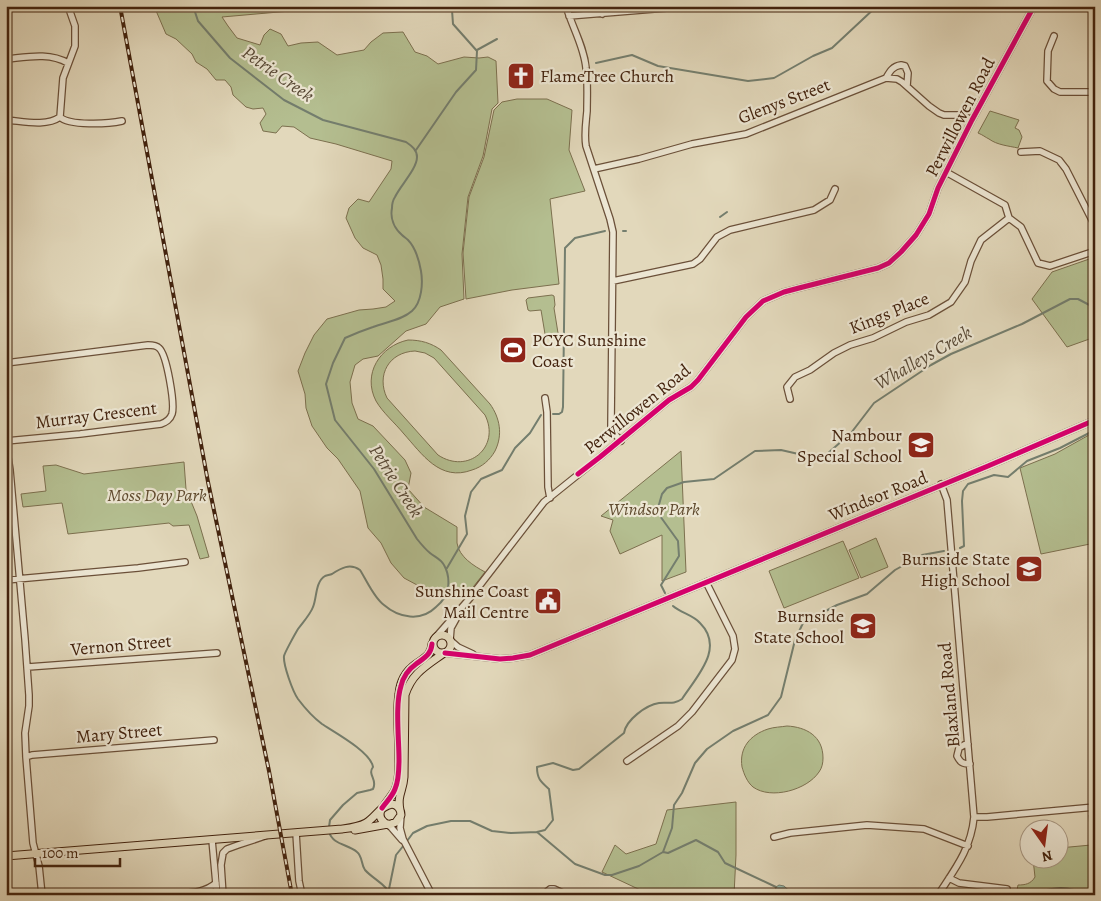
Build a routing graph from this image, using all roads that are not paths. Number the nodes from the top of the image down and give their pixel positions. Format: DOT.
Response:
graph roads {
  1 [pos="68,6"];
  2 [pos="566,6"];
  3 [pos="605,6"];
  4 [pos="691,6"];
  5 [pos="1034,6"];
  6 [pos="602,14"];
  7 [pos="569,16"];
  8 [pos="1054,36"];
  9 [pos="6,59"];
  10 [pos="68,63"];
  11 [pos="886,78"];
  12 [pos="907,86"];
  13 [pos="1095,92"];
  14 [pos="60,116"];
  15 [pos="6,120"];
  16 [pos="972,120"];
  17 [pos="122,121"];
  18 [pos="1021,152"];
  19 [pos="594,169"];
  20 [pos="946,172"];
  21 [pos="835,189"];
  22 [pos="1010,218"];
  23 [pos="1095,226"];
  24 [pos="1095,251"];
  25 [pos="613,281"];
  26 [pos="6,363"];
  27 [pos="545,398"];
  28 [pos="790,399"];
  29 [pos="1095,420"];
  30 [pos="6,441"];
  31 [pos="621,441"];
  32 [pos="6,445"];
  33 [pos="941,484"];
  34 [pos="550,498"];
  35 [pos="185,562"];
  36 [pos="20,579"];
  37 [pos="6,580"];
  38 [pos="706,582"];
  39 [pos="470,598"];
  40 [pos="450,640"];
  41 [pos="434,641"];
  42 [pos="217,653"];
  43 [pos="444,653"];
  44 [pos="479,657"];
  45 [pos="28,668"];
  46 [pos="214,740"];
  47 [pos="968,744"];
  48 [pos="26,757"];
  49 [pos="627,761"];
  50 [pos="970,764"];
  51 [pos="1095,807"];
  52 [pos="381,809"];
  53 [pos="401,813"];
  54 [pos="974,817"];
  55 [pos="388,825"];
  56 [pos="346,829"];
  57 [pos="296,833"];
  58 [pos="269,834"];
  59 [pos="774,837"];
  60 [pos="402,839"];
  61 [pos="212,840"];
  62 [pos="968,846"];
  63 [pos="36,854"];
  64 [pos="6,856"];
  65 [pos="949,878"];
  66 [pos="216,883"];
  67 [pos="1007,889"];
  68 [pos="200,891"];
  69 [pos="42,895"];
  70 [pos="169,895"];
  71 [pos="210,895"];
  72 [pos="217,895"];
  73 [pos="223,895"];
  74 [pos="302,895"];
  75 [pos="432,895"];
  76 [pos="543,895"];
  77 [pos="567,895"];
  78 [pos="938,895"];
  1 -- 10 [label="street"];
  2 -- 7 [label="street"];
  3 -- 6 [label="street"];
  4 -- 6 [label="street"];
  5 -- 16 [label="street, Perwillowen Road"];
  6 -- 7 [label="street"];
  7 -- 19 [label="street"];
  8 -- 13 [label="street"];
  9 -- 10 [label="street"];
  10 -- 14 [label="street"];
  11 -- 12 [label="street"];
  11 -- 12 [label="street, Glenys Street"];
  11 -- 19 [label="street, Glenys Street"];
  12 -- 16 [label="street"];
  14 -- 15 [label="street"];
  14 -- 17 [label="street"];
  16 -- 20 [label="street, Perwillowen Road"];
  18 -- 23 [label="street"];
  19 -- 25 [label="street"];
  20 -- 22 [label="street"];
  20 -- 31 [label="street, Perwillowen Road"];
  21 -- 25 [label="street"];
  22 -- 24 [label="street"];
  22 -- 28 [label="street, Kings Place"];
  25 -- 31 [label="street"];
  26 -- 30 [label="street, Murray Crescent"];
  27 -- 34 [label="street"];
  29 -- 33 [label="street, Windsor Road"];
  31 -- 34 [label="street, Perwillowen Road"];
  32 -- 36 [label="street"];
  33 -- 38 [label="street, Windsor Road"];
  33 -- 47 [label="street, Blaxland Road"];
  34 -- 39 [label="street, Perwillowen Road"];
  35 -- 36 [label="street"];
  36 -- 37 [label="street"];
  36 -- 45 [label="street"];
  38 -- 44 [label="street, Windsor Road"];
  38 -- 49 [label="street"];
  39 -- 40 [label="street, Perwillowen Road"];
  39 -- 41 [label="street, Perwillowen Road"];
  40 -- 41 [label="main road"];
  40 -- 43 [label="main road"];
  40 -- 44 [label="street"];
  41 -- 43 [label="main road"];
  41 -- 52 [label="main road, Perwillowen Road"];
  42 -- 45 [label="street, Vernon Street"];
  43 -- 44 [label="street"];
  43 -- 53 [label="main road"];
  45 -- 48 [label="street"];
  46 -- 48 [label="street, Mary Street"];
  47 -- 50 [label="street, Blaxland Road"];
  47 -- 50 [label="street"];
  48 -- 63 [label="street"];
  50 -- 54 [label="street, Blaxland Road"];
  51 -- 54 [label="street"];
  52 -- 53 [label="main road"];
  52 -- 55 [label="main road"];
  52 -- 56 [label="main road"];
  53 -- 55 [label="main road"];
  53 -- 60 [label="street"];
  54 -- 62 [label="street, Blaxland Road"];
  55 -- 56 [label="main road"];
  55 -- 60 [label="street"];
  56 -- 57 [label="main road"];
  57 -- 58 [label="main road"];
  57 -- 74 [label="street"];
  58 -- 61 [label="main road"];
  58 -- 73 [label="street"];
  59 -- 62 [label="street"];
  60 -- 75 [label="street"];
  61 -- 63 [label="main road"];
  61 -- 66 [label="street"];
  62 -- 65 [label="street, Blaxland Road"];
  63 -- 64 [label="main road"];
  63 -- 69 [label="street"];
  65 -- 67 [label="street"];
  65 -- 78 [label="street, Blaxland Road"];
  66 -- 68 [label="street"];
  66 -- 72 [label="street"];
  68 -- 70 [label="street"];
  68 -- 71 [label="street"];
  76 -- 77 [label="street"];
}
